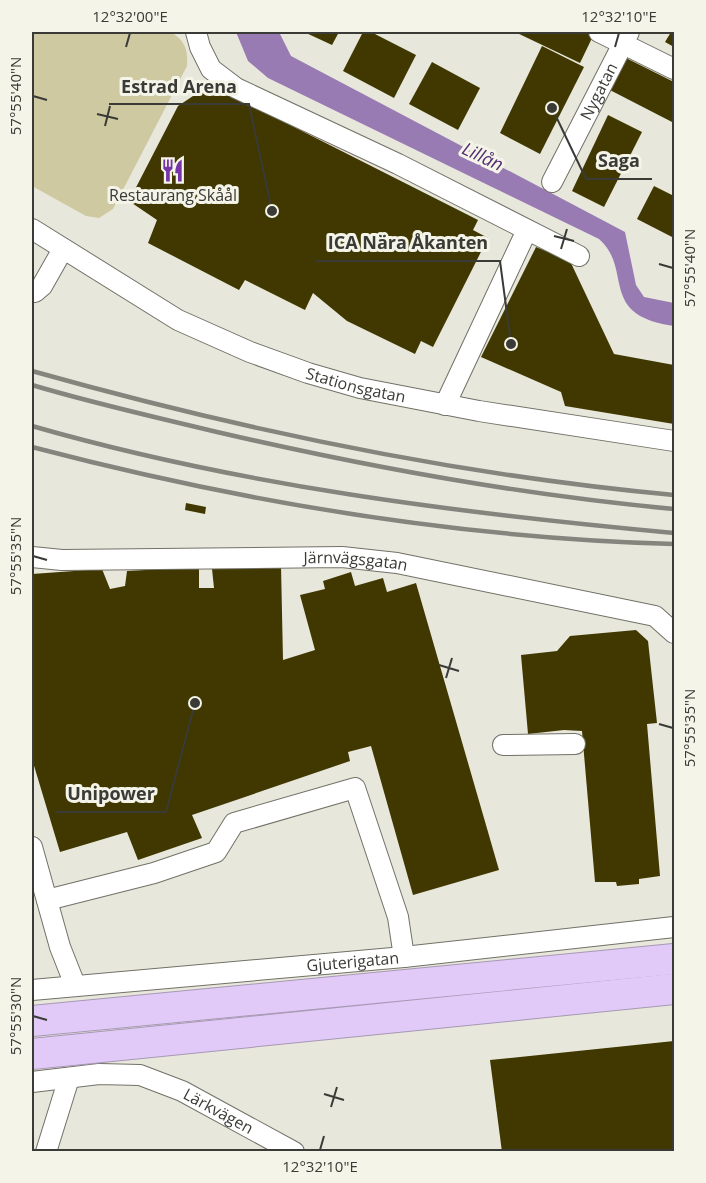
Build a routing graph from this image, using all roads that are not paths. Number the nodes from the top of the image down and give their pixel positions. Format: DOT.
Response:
graph roads {
  1 [pos="196,32"];
  2 [pos="600,32"];
  3 [pos="626,38"];
  4 [pos="675,69"];
  5 [pos="552,182"];
  6 [pos="32,230"];
  7 [pos="527,230"];
  8 [pos="63,249"];
  9 [pos="579,256"];
  10 [pos="32,291"];
  11 [pos="445,405"];
  12 [pos="675,441"];
  13 [pos="32,557"];
  14 [pos="671,626"];
  15 [pos="575,744"];
  16 [pos="503,745"];
  17 [pos="32,848"];
  18 [pos="47,900"];
  19 [pos="675,927"];
  20 [pos="404,957"];
  21 [pos="675,959"];
  22 [pos="75,985"];
  23 [pos="675,989"];
  24 [pos="32,990"];
  25 [pos="32,1021"];
  26 [pos="32,1054"];
  27 [pos="69,1078"];
  28 [pos="32,1082"];
  29 [pos="46,1152"];
  30 [pos="294,1152"];
  1 -- 7 [label="street"];
  2 -- 3 [label="street"];
  3 -- 4 [label="street"];
  3 -- 5 [label="street, Nygatan"];
  6 -- 8 [label="street, Stationsgatan"];
  7 -- 9 [label="street"];
  7 -- 11 [label="street"];
  8 -- 10 [label="street"];
  8 -- 11 [label="street, Stationsgatan"];
  11 -- 12 [label="street, Stationsgatan"];
  13 -- 14 [label="street, Järnvägsgatan"];
  15 -- 16 [label="street"];
  17 -- 18 [label="street"];
  18 -- 20 [label="street"];
  18 -- 22 [label="street"];
  19 -- 20 [label="street, Gjuterigatan"];
  20 -- 22 [label="street, Gjuterigatan"];
  21 -- 25 [label="highway"];
  22 -- 24 [label="street, Gjuterigatan"];
  23 -- 26 [label="highway"];
  27 -- 28 [label="street, Lärkvägen"];
  27 -- 29 [label="street"];
  27 -- 30 [label="street, Lärkvägen"];
}
